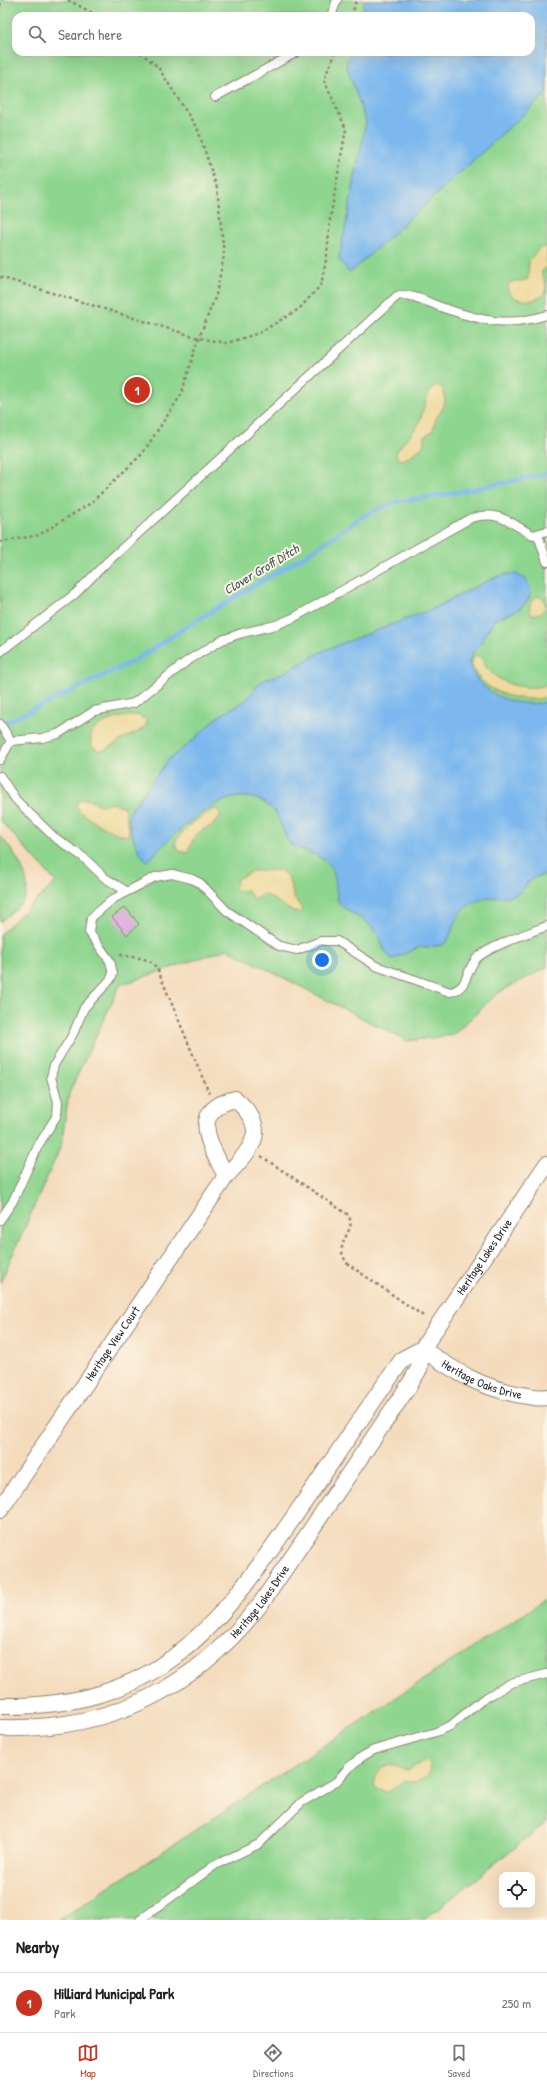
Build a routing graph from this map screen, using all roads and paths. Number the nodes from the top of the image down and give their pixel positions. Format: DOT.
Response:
graph roads {
  1 [pos="2,0"];
  2 [pos="68,0"];
  3 [pos="337,0"];
  4 [pos="356,0"];
  5 [pos="0,6"];
  6 [pos="90,12"];
  7 [pos="332,12"];
  8 [pos="353,12"];
  9 [pos="145,56"];
  10 [pos="290,56"];
  11 [pos="333,56"];
  12 [pos="215,97"];
  13 [pos="0,277"];
  14 [pos="547,315"];
  15 [pos="199,338"];
  16 [pos="547,531"];
  17 [pos="538,534"];
  18 [pos="0,542"];
  19 [pos="547,562"];
  20 [pos="0,652"];
  21 [pos="0,724"];
  22 [pos="11,740"];
  23 [pos="0,760"];
  24 [pos="0,776"];
  25 [pos="126,891"];
  26 [pos="547,926"];
  27 [pos="102,951"];
  28 [pos="217,1106"];
  29 [pos="251,1149"];
  30 [pos="547,1164"];
  31 [pos="226,1176"];
  32 [pos="0,1220"];
  33 [pos="438,1326"];
  34 [pos="422,1349"];
  35 [pos="547,1397"];
  36 [pos="0,1510"];
  37 [pos="547,1674"];
  38 [pos="0,1706"];
  39 [pos="0,1728"];
  40 [pos="140,1920"];
  1 -- 5 [label="path"];
  2 -- 6 [label="path"];
  3 -- 7 [label="lane"];
  4 -- 8 [label="path"];
  9 -- 15 [label="path"];
  10 -- 12 [label="lane"];
  11 -- 15 [label="path"];
  13 -- 15 [label="path"];
  14 -- 20 [label="lane"];
  15 -- 18 [label="path"];
  16 -- 17 [label="lane"];
  17 -- 19 [label="lane"];
  17 -- 22 [label="lane"];
  21 -- 22 [label="lane"];
  22 -- 23 [label="lane"];
  24 -- 25 [label="lane"];
  25 -- 26 [label="lane"];
  25 -- 27 [label="lane"];
  27 -- 28 [label="path"];
  27 -- 32 [label="lane"];
  28 -- 29 [label="street, Heritage View Court"];
  28 -- 31 [label="street"];
  29 -- 31 [label="street, Heritage View Court"];
  29 -- 33 [label="path"];
  30 -- 33 [label="street, Heritage Lakes Drive"];
  31 -- 36 [label="street, Heritage View Court"];
  33 -- 34 [label="street, Heritage Lakes Drive"];
  34 -- 35 [label="street, Heritage Oaks Drive"];
  34 -- 38 [label="street, Heritage Lakes Drive"];
  34 -- 39 [label="street, Heritage Lakes Drive"];
  37 -- 40 [label="lane"];
}
